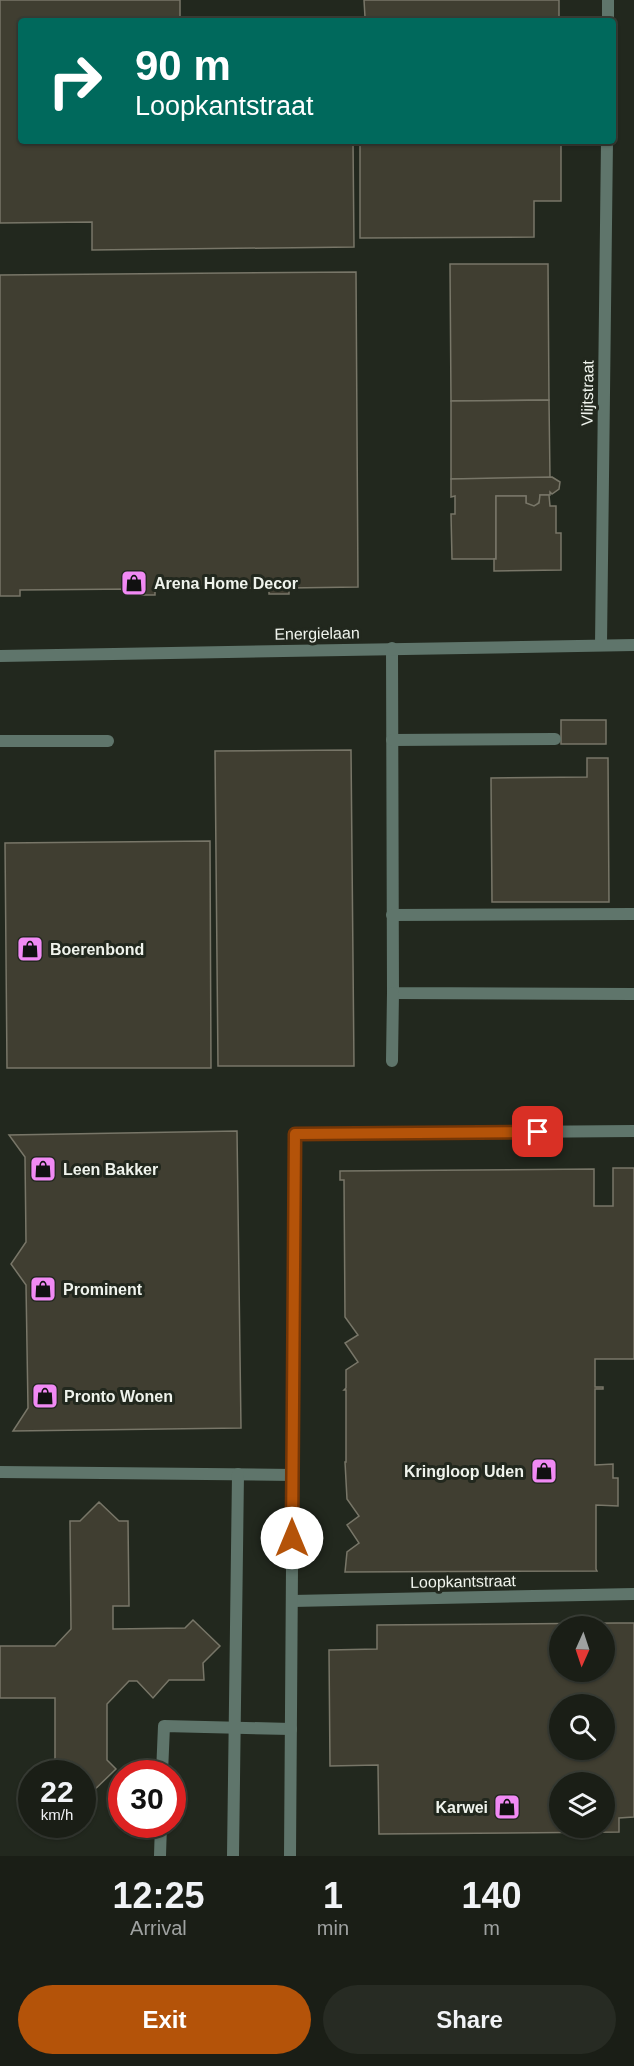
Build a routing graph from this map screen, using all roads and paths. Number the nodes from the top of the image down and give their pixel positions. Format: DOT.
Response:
graph roads {
  1 [pos="608,0"];
  2 [pos="608,18"];
  3 [pos="607,144"];
  4 [pos="601,645"];
  5 [pos="634,645"];
  6 [pos="392,648"];
  7 [pos="0,656"];
  8 [pos="555,739"];
  9 [pos="392,740"];
  10 [pos="0,741"];
  11 [pos="108,741"];
  12 [pos="634,914"];
  13 [pos="393,915"];
  14 [pos="393,993"];
  15 [pos="634,994"];
  16 [pos="392,1061"];
  17 [pos="634,1131"];
  18 [pos="0,1472"];
  19 [pos="238,1474"];
  20 [pos="292,1475"];
  21 [pos="634,1594"];
  22 [pos="292,1601"];
  23 [pos="234,1726"];
  24 [pos="291,1729"];
  25 [pos="163,1760"];
  26 [pos="161,1838"];
  27 [pos="160,1856"];
  28 [pos="233,1856"];
  29 [pos="290,1856"];
  1 -- 2 [label="street"];
  3 -- 4 [label="street, Vlijtstraat"];
  4 -- 5 [label="street, Energielaan"];
  4 -- 6 [label="street, Energielaan"];
  6 -- 7 [label="street, Energielaan"];
  6 -- 9 [label="street"];
  8 -- 9 [label="street"];
  9 -- 13 [label="street"];
  10 -- 11 [label="street"];
  12 -- 13 [label="street"];
  13 -- 14 [label="street"];
  14 -- 15 [label="street"];
  14 -- 16 [label="street"];
  17 -- 20 [label="street"];
  18 -- 19 [label="street"];
  19 -- 20 [label="street"];
  19 -- 23 [label="street"];
  20 -- 22 [label="street"];
  21 -- 22 [label="street, Loopkantstraat"];
  22 -- 24 [label="street"];
  23 -- 24 [label="street"];
  23 -- 25 [label="street"];
  23 -- 28 [label="street"];
  24 -- 29 [label="street"];
  26 -- 27 [label="street"];
}
